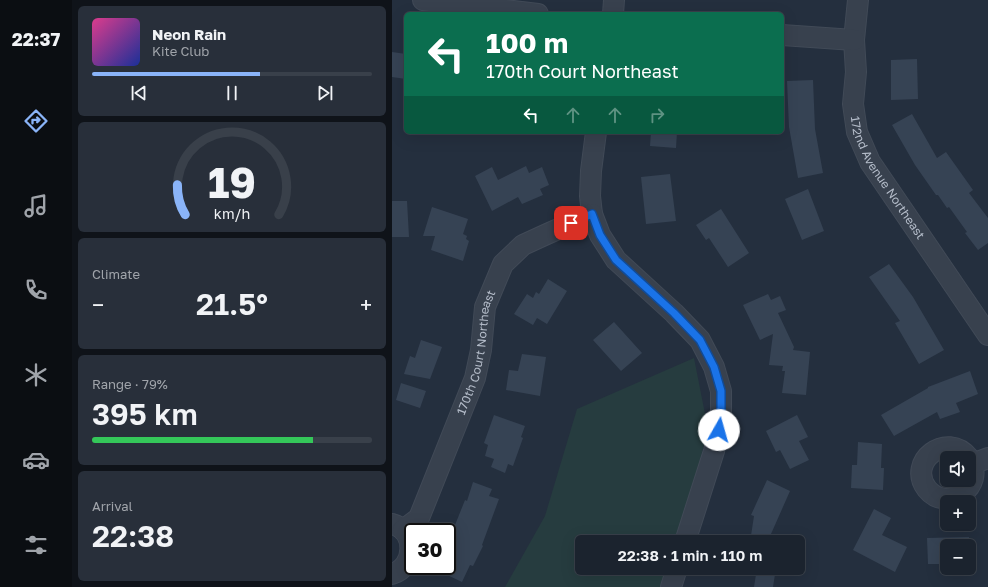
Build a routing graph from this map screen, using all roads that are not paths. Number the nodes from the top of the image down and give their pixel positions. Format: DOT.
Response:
graph roads {
  1 [pos="423,0"];
  2 [pos="614,0"];
  3 [pos="858,0"];
  4 [pos="522,12"];
  5 [pos="613,12"];
  6 [pos="784,35"];
  7 [pos="854,40"];
  8 [pos="596,134"];
  9 [pos="592,214"];
  10 [pos="988,335"];
  11 [pos="397,527"];
  12 [pos="687,535"];
  13 [pos="392,574"];
  14 [pos="675,575"];
  15 [pos="671,587"];
  1 -- 4 [label="street"];
  2 -- 5 [label="street"];
  3 -- 7 [label="street, 172nd Avenue Northeast"];
  6 -- 7 [label="street"];
  7 -- 10 [label="street, 172nd Avenue Northeast"];
  8 -- 9 [label="street"];
  9 -- 11 [label="street, 170th Court Northeast"];
  9 -- 12 [label="street"];
  11 -- 13 [label="street, 170th Court Northeast"];
  14 -- 15 [label="street"];
}
